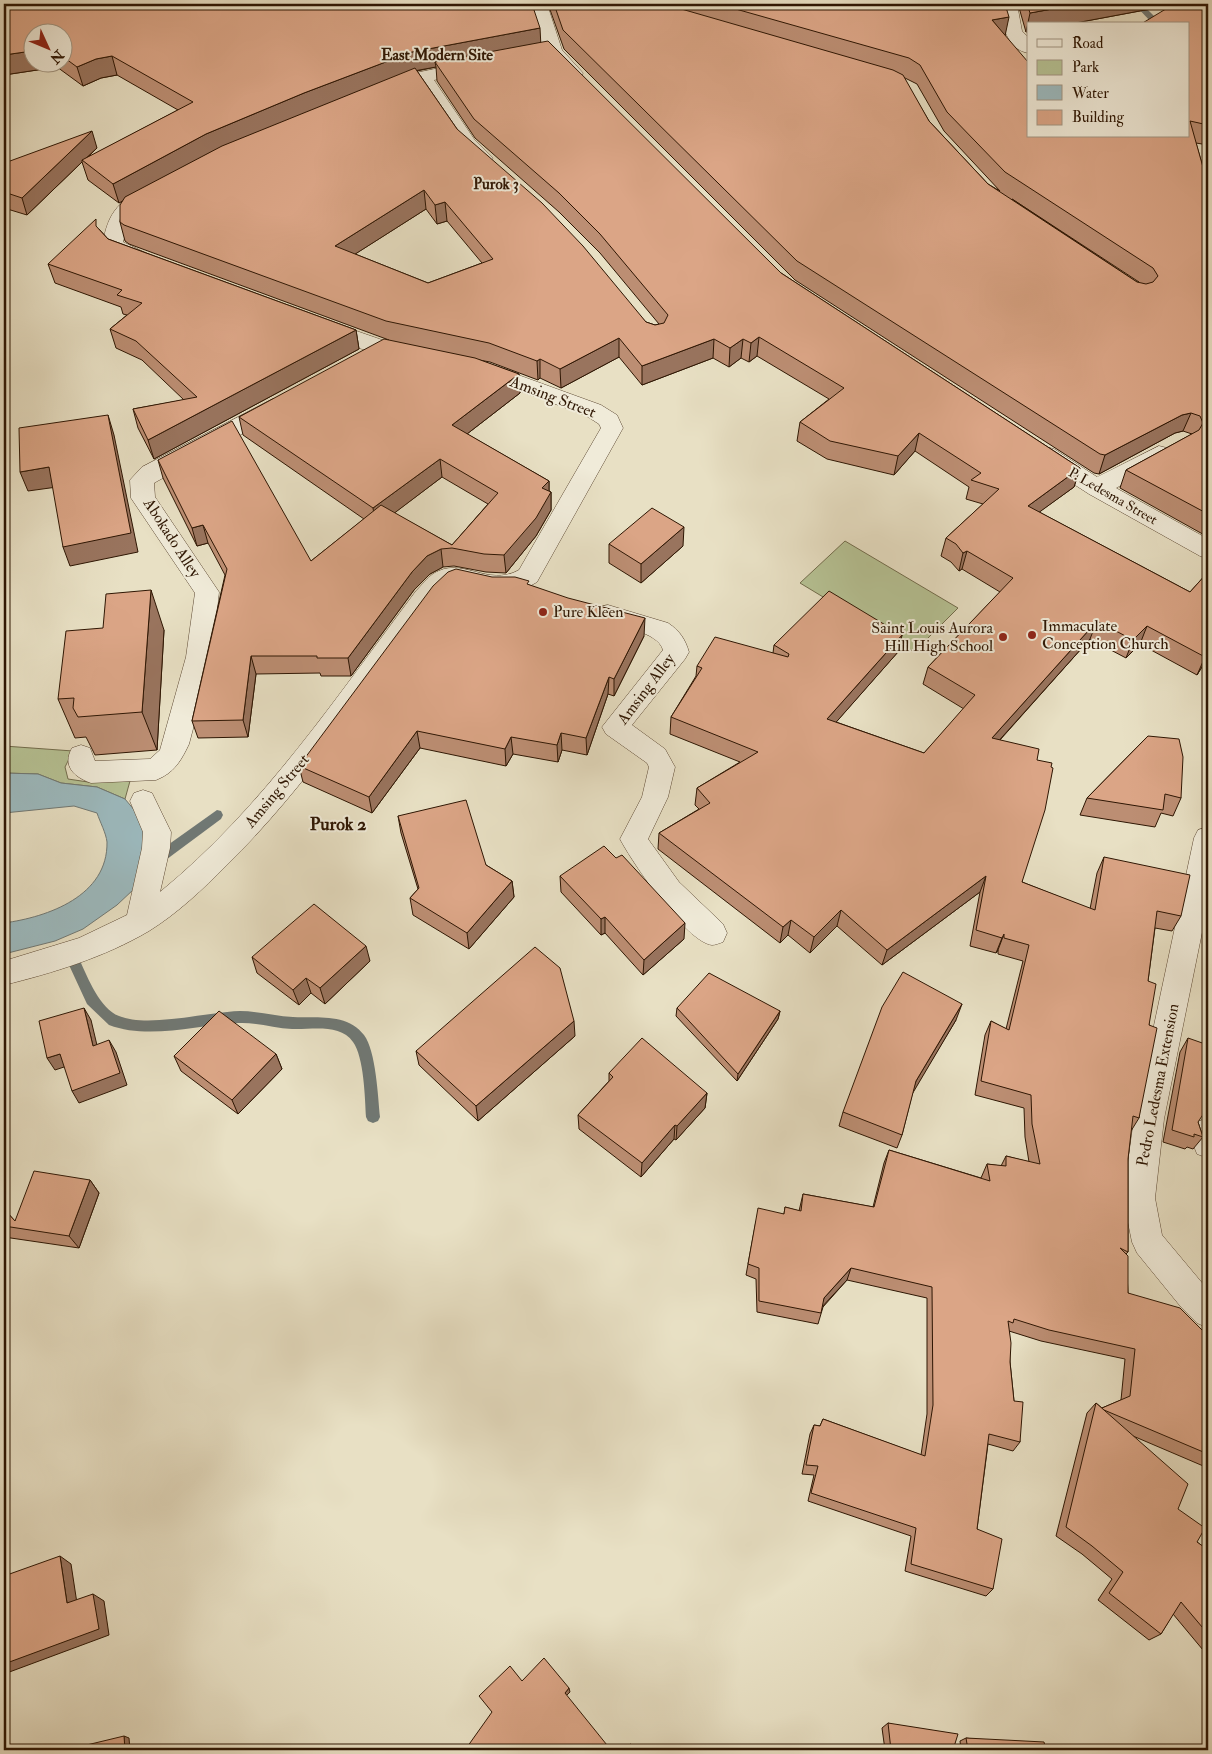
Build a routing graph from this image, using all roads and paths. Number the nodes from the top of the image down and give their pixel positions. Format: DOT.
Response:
graph roads {
  1 [pos="538,4"];
  2 [pos="1008,4"];
  3 [pos="1027,47"];
  4 [pos="488,64"];
  5 [pos="422,77"];
  6 [pos="586,85"];
  7 [pos="369,97"];
  8 [pos="494,168"];
  9 [pos="170,184"];
  10 [pos="158,265"];
  11 [pos="308,321"];
  12 [pos="383,348"];
  13 [pos="428,358"];
  14 [pos="358,362"];
  15 [pos="464,365"];
  16 [pos="290,398"];
  17 [pos="1031,445"];
  18 [pos="1174,445"];
  19 [pos="1097,488"];
  20 [pos="1208,550"];
  21 [pos="585,607"];
  22 [pos="81,755"];
  23 [pos="143,801"];
  24 [pos="1208,838"];
  25 [pos="140,922"];
  26 [pos="713,933"];
  27 [pos="4,973"];
  28 [pos="1208,1132"];
  29 [pos="1208,1144"];
  30 [pos="1208,1312"];
  1 -- 6 [label="street"];
  2 -- 3 [label="street"];
  4 -- 5 [label="street"];
  5 -- 7 [label="street"];
  5 -- 8 [label="street"];
  9 -- 10 [label="street"];
  11 -- 12 [label="street"];
  12 -- 13 [label="street"];
  12 -- 14 [label="street"];
  15 -- 25 [label="street, Amsing Street"];
  16 -- 22 [label="street, Abokado Alley"];
  17 -- 19 [label="street, P. Ledesma Street"];
  18 -- 19 [label="street"];
  19 -- 20 [label="street, P. Ledesma Street"];
  21 -- 26 [label="street, Amsing Alley"];
  23 -- 25 [label="street"];
  24 -- 30 [label="street, Pedro Ledesma Extension"];
  25 -- 27 [label="street, Amsing Street"];
  28 -- 29 [label="street"];
}
